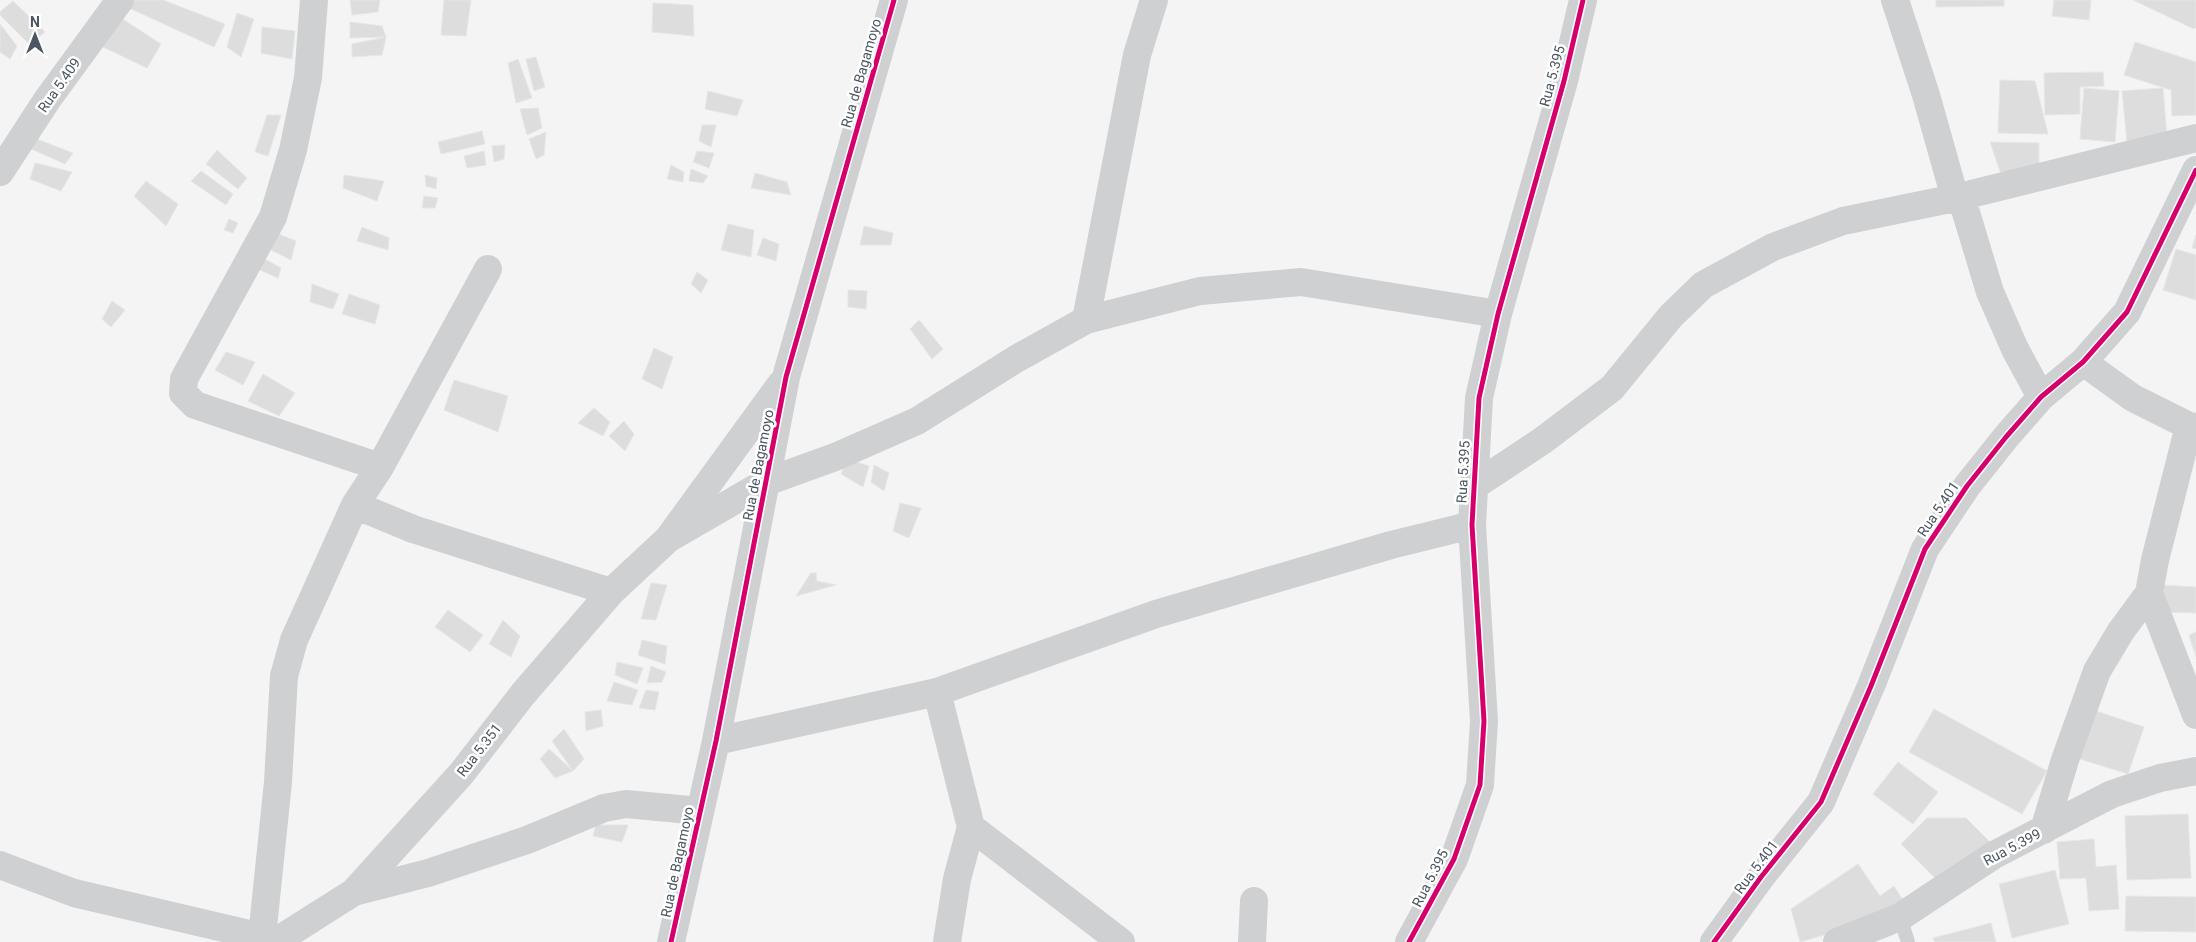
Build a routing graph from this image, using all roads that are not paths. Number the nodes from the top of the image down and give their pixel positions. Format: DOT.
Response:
graph roads {
  1 [pos="120,0"];
  2 [pos="314,0"];
  3 [pos="894,0"];
  4 [pos="1154,0"];
  5 [pos="1583,0"];
  6 [pos="1895,0"];
  7 [pos="2196,138"];
  8 [pos="2196,170"];
  9 [pos="0,172"];
  10 [pos="1958,197"];
  11 [pos="488,269"];
  12 [pos="1498,314"];
  13 [pos="1086,320"];
  14 [pos="2083,362"];
  15 [pos="786,377"];
  16 [pos="2041,397"];
  17 [pos="2192,426"];
  18 [pos="380,466"];
  19 [pos="766,482"];
  20 [pos="1474,486"];
  21 [pos="355,505"];
  22 [pos="1472,525"];
  23 [pos="668,539"];
  24 [pos="611,592"];
  25 [pos="2149,593"];
  26 [pos="937,692"];
  27 [pos="2196,715"];
  28 [pos="716,741"];
  29 [pos="2196,771"];
  30 [pos="700,811"];
  31 [pos="971,828"];
  32 [pos="2044,830"];
  33 [pos="0,865"];
  34 [pos="354,892"];
  35 [pos="1254,901"];
  36 [pos="1900,917"];
  37 [pos="268,940"];
  38 [pos="671,942"];
  39 [pos="947,942"];
  40 [pos="1121,942"];
  41 [pos="1252,942"];
  42 [pos="1409,942"];
  43 [pos="1714,942"];
  44 [pos="1837,942"];
  45 [pos="1908,942"];
  1 -- 9 [label="street, Rua 5.409"];
  2 -- 18 [label="street"];
  3 -- 15 [label="street, Rua de Bagamoyo"];
  4 -- 13 [label="street"];
  5 -- 12 [label="street, Rua 5.395"];
  6 -- 10 [label="street"];
  7 -- 10 [label="street"];
  8 -- 14 [label="street, Rua 5.401"];
  10 -- 16 [label="street"];
  10 -- 20 [label="street"];
  11 -- 18 [label="street"];
  12 -- 13 [label="street"];
  12 -- 20 [label="street, Rua 5.395"];
  13 -- 19 [label="street"];
  14 -- 16 [label="street, Rua 5.401"];
  14 -- 17 [label="street"];
  15 -- 19 [label="street, Rua de Bagamoyo"];
  15 -- 23 [label="street"];
  16 -- 43 [label="street, Rua 5.401"];
  17 -- 25 [label="street"];
  18 -- 21 [label="street"];
  19 -- 23 [label="street"];
  19 -- 28 [label="street, Rua de Bagamoyo"];
  20 -- 22 [label="street, Rua 5.395"];
  21 -- 24 [label="street"];
  21 -- 37 [label="street"];
  22 -- 26 [label="street"];
  22 -- 42 [label="street, Rua 5.395"];
  23 -- 24 [label="street, Rua 5.351"];
  24 -- 34 [label="street, Rua 5.351"];
  25 -- 27 [label="street"];
  25 -- 32 [label="street"];
  26 -- 28 [label="street"];
  26 -- 31 [label="street"];
  28 -- 30 [label="street, Rua de Bagamoyo"];
  29 -- 32 [label="street, Rua 5.399"];
  30 -- 34 [label="street"];
  30 -- 38 [label="street, Rua de Bagamoyo"];
  31 -- 39 [label="street"];
  31 -- 40 [label="street"];
  32 -- 36 [label="street, Rua 5.399"];
  33 -- 37 [label="street"];
  34 -- 37 [label="street, Rua 5.351"];
  35 -- 41 [label="street"];
  36 -- 44 [label="street, Rua 5.399"];
  36 -- 45 [label="lane"];
}
